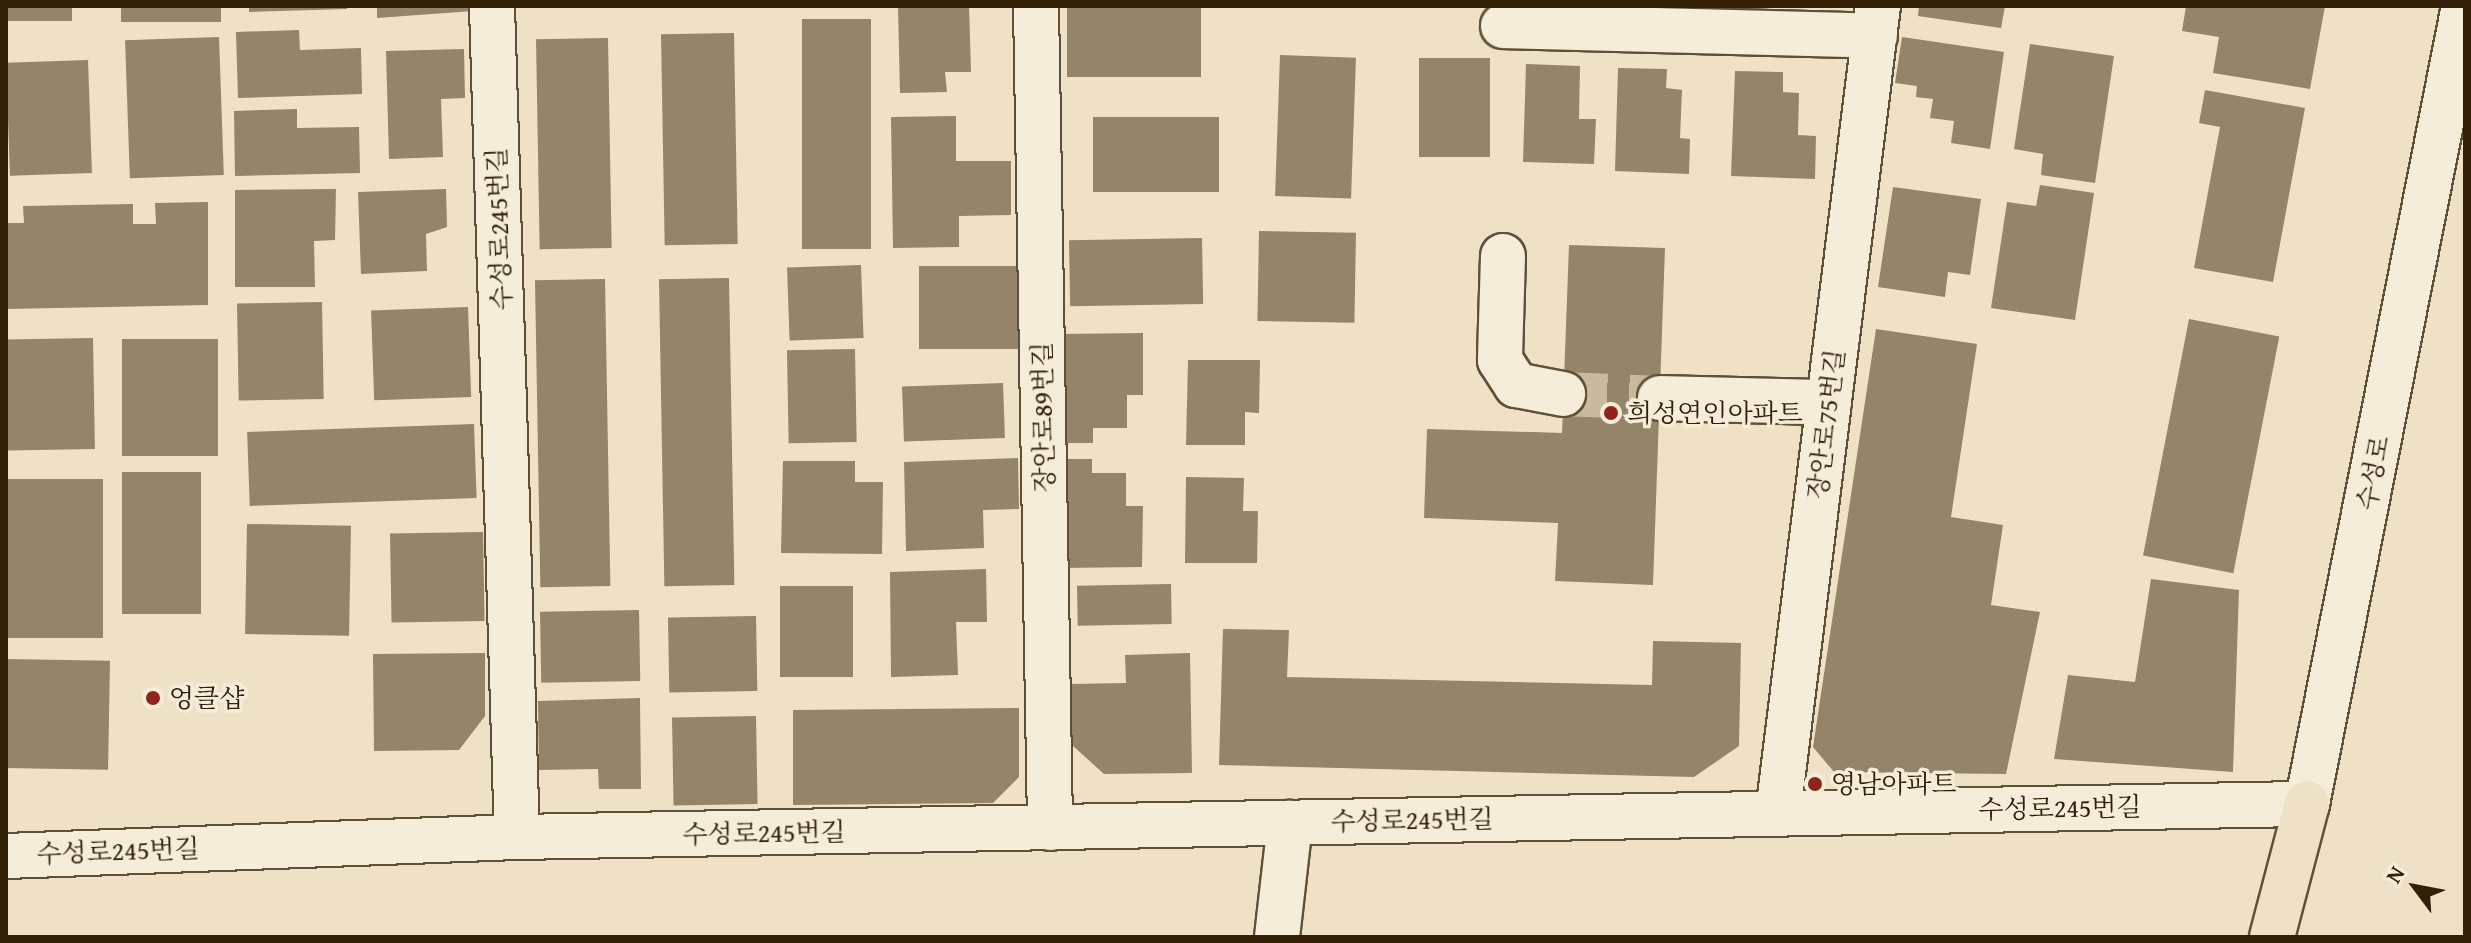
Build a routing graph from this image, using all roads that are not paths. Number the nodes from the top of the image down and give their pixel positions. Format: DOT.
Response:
graph roads {
  1 [pos="492,6"];
  2 [pos="1036,6"];
  3 [pos="2464,6"];
  4 [pos="1876,21"];
  5 [pos="1503,26"];
  6 [pos="2452,139"];
  7 [pos="1503,256"];
  8 [pos="1563,394"];
  9 [pos="1660,398"];
  10 [pos="1829,402"];
  11 [pos="2307,804"];
  12 [pos="1778,813"];
  13 [pos="1290,823"];
  14 [pos="1050,828"];
  15 [pos="517,837"];
  16 [pos="6,856"];
  17 [pos="1277,937"];
  18 [pos="2272,937"];
  1 -- 15 [label="street, 수성로245번길"];
  2 -- 14 [label="street, 장안로89번길"];
  3 -- 6 [label="street, 수성로"];
  4 -- 5 [label="street, 장안로75번길"];
  4 -- 10 [label="street, 장안로75번길"];
  6 -- 11 [label="street, 수성로"];
  7 -- 8 [label="street"];
  9 -- 10 [label="street"];
  10 -- 12 [label="street, 장안로75번길"];
  11 -- 12 [label="street, 수성로245번길"];
  11 -- 18 [label="main road, 수성로"];
  12 -- 13 [label="street, 수성로245번길"];
  13 -- 14 [label="street, 수성로245번길"];
  13 -- 17 [label="street"];
  14 -- 15 [label="street, 수성로245번길"];
  15 -- 16 [label="street, 수성로245번길"];
}
